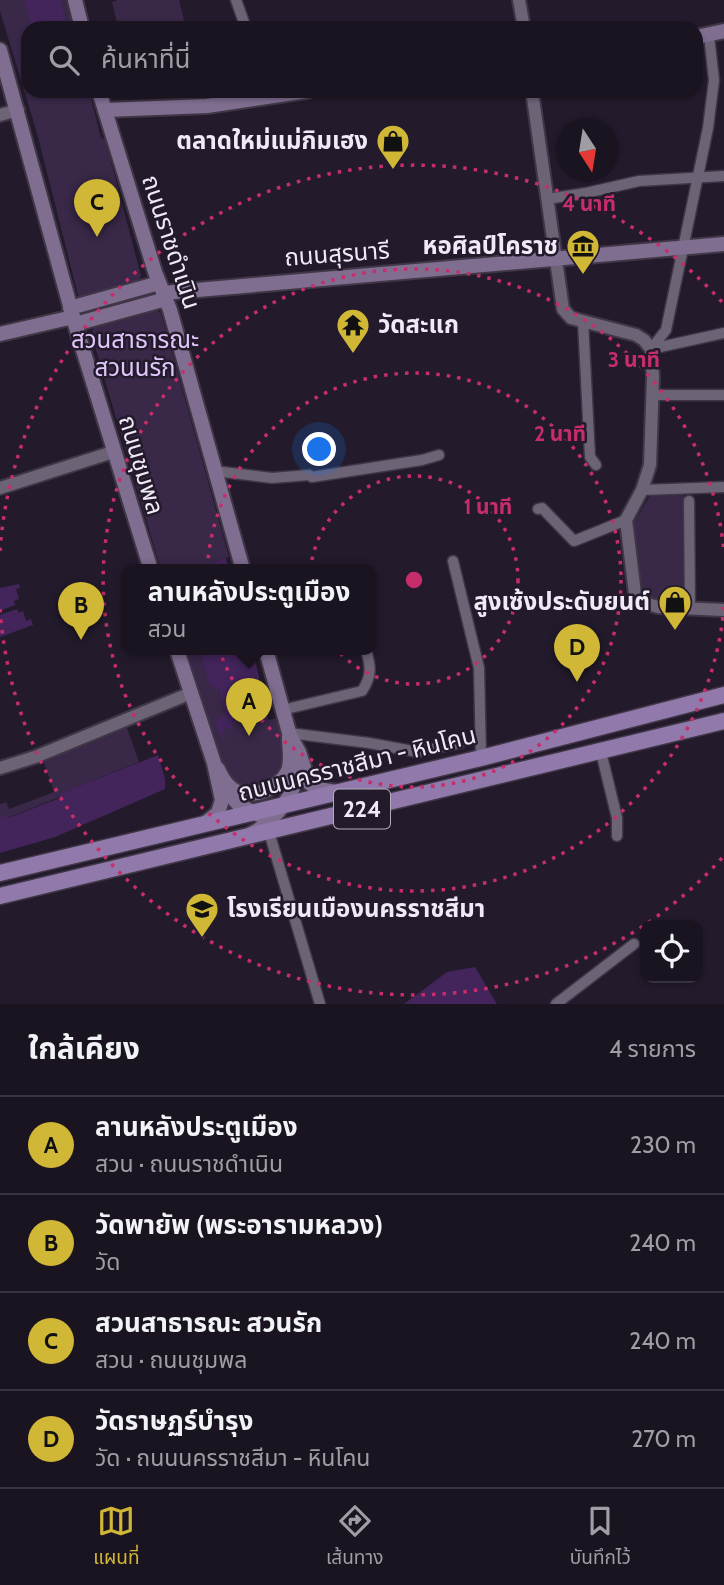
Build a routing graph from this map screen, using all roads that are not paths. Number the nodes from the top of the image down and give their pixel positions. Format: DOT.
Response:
graph roads {
  1 [pos="75,0"];
  2 [pos="236,0"];
  3 [pos="519,0"];
  4 [pos="80,21"];
  5 [pos="244,21"];
  6 [pos="522,21"];
  7 [pos="724,32"];
  8 [pos="703,36"];
  9 [pos="703,40"];
  10 [pos="0,50"];
  11 [pos="101,98"];
  12 [pos="251,98"];
  13 [pos="533,98"];
  14 [pos="18,110"];
  15 [pos="104,110"];
  16 [pos="0,115"];
  17 [pos="724,176"];
  18 [pos="700,177"];
  19 [pos="547,199"];
  20 [pos="724,244"];
  21 [pos="685,248"];
  22 [pos="555,260"];
  23 [pos="163,292"];
  24 [pos="73,316"];
  25 [pos="583,321"];
  26 [pos="724,333"];
  27 [pos="0,334"];
  28 [pos="651,349"];
  29 [pos="653,395"];
  30 [pos="724,395"];
  31 [pos="113,452"];
  32 [pos="439,455"];
  33 [pos="596,465"];
  34 [pos="215,471"];
  35 [pos="724,487"];
  36 [pos="0,488"];
  37 [pos="642,489"];
  38 [pos="689,501"];
  39 [pos="538,509"];
  40 [pos="626,520"];
  41 [pos="453,561"];
  42 [pos="149,564"];
  43 [pos="241,564"];
  44 [pos="690,609"];
  45 [pos="724,610"];
  46 [pos="179,655"];
  47 [pos="266,655"];
  48 [pos="368,655"];
  49 [pos="191,693"];
  50 [pos="724,695"];
  51 [pos="282,710"];
  52 [pos="724,721"];
  53 [pos="289,735"];
  54 [pos="460,743"];
  55 [pos="418,752"];
  56 [pos="601,752"];
  57 [pos="481,758"];
  58 [pos="214,763"];
  59 [pos="0,768"];
  60 [pos="423,772"];
  61 [pos="342,792"];
  62 [pos="299,803"];
  63 [pos="263,819"];
  64 [pos="303,823"];
  65 [pos="203,825"];
  66 [pos="617,836"];
  67 [pos="244,838"];
  68 [pos="0,873"];
  69 [pos="0,896"];
  70 [pos="634,944"];
  71 [pos="320,1004"];
  72 [pos="555,1004"];
  1 -- 4 [label="main road"];
  2 -- 5 [label="street"];
  3 -- 6 [label="street"];
  7 -- 8 [label="main road"];
  9 -- 18 [label="street"];
  10 -- 14 [label="main road, ถนนชุมพล"];
  11 -- 15 [label="main road, ถนนราชดำเนิน"];
  12 -- 15 [label="main road"];
  13 -- 19 [label="street"];
  14 -- 16 [label="street"];
  14 -- 24 [label="main road, ถนนชุมพล"];
  15 -- 23 [label="main road, ถนนราชดำเนิน"];
  17 -- 18 [label="street"];
  18 -- 19 [label="street"];
  18 -- 21 [label="street"];
  19 -- 22 [label="street"];
  20 -- 21 [label="main road, ถนนสุรนารี"];
  21 -- 22 [label="main road, ถนนสุรนารี"];
  21 -- 28 [label="street"];
  22 -- 23 [label="main road, ถนนสุรนารี"];
  22 -- 25 [label="street"];
  23 -- 24 [label="main road, ถนนสุรนารี"];
  23 -- 34 [label="main road, ถนนราชดำเนิน"];
  24 -- 27 [label="main road, ถนนสุรนารี"];
  24 -- 31 [label="main road, ถนนชุมพล"];
  25 -- 28 [label="street"];
  25 -- 33 [label="street"];
  26 -- 28 [label="street"];
  28 -- 29 [label="street"];
  29 -- 30 [label="street"];
  29 -- 37 [label="street"];
  31 -- 36 [label="street"];
  31 -- 42 [label="main road, ถนนชุมพล"];
  32 -- 34 [label="street"];
  34 -- 43 [label="main road, ถนนราชดำเนิน"];
  35 -- 37 [label="street"];
  37 -- 40 [label="street"];
  38 -- 44 [label="street"];
  39 -- 40 [label="street"];
  40 -- 44 [label="street"];
  41 -- 57 [label="street"];
  44 -- 45 [label="street"];
  46 -- 49 [label="main road"];
  47 -- 51 [label="main road"];
  48 -- 51 [label="street"];
  49 -- 58 [label="main road"];
  49 -- 59 [label="street"];
  50 -- 57 [label="main road, ถนนนครราชสีมา - หินโคน / 224"];
  51 -- 53 [label="main road"];
  52 -- 56 [label="main road, ถนนนครราชสีมา - หินโคน / 224"];
  53 -- 55 [label="street"];
  53 -- 58 [label="main road"];
  53 -- 61 [label="main road"];
  53 -- 63 [label="main road"];
  54 -- 55 [label="street"];
  55 -- 60 [label="street"];
  56 -- 64 [label="main road, ถนนนครราชสีมา - หินโคน / 224"];
  56 -- 66 [label="street"];
  57 -- 60 [label="main road, ถนนนครราชสีมา - หินโคน / 224"];
  58 -- 63 [label="main road"];
  58 -- 65 [label="main road"];
  60 -- 61 [label="main road, ถนนนครราชสีมา - หินโคน / 224"];
  61 -- 62 [label="main road, ถนนนครราชสีมา - หินโคน / 224"];
  62 -- 63 [label="main road, ถนนนครราชสีมา - หินโคน / 224"];
  62 -- 64 [label="main road"];
  63 -- 64 [label="main road, ถนนนครราชสีมา - หินโคน / 224"];
  63 -- 65 [label="main road, ถนนนครราชสีมา - หินโคน / 224"];
  63 -- 67 [label="main road, ถนนนครราชสีมา - หินโคน / 224"];
  63 -- 67 [label="main road"];
  63 -- 71 [label="street"];
  65 -- 68 [label="main road, ถนนนครราชสีมา - หินโคน / 224"];
  67 -- 69 [label="main road, ถนนนครราชสีมา - หินโคน / 224"];
  70 -- 72 [label="street"];
}
